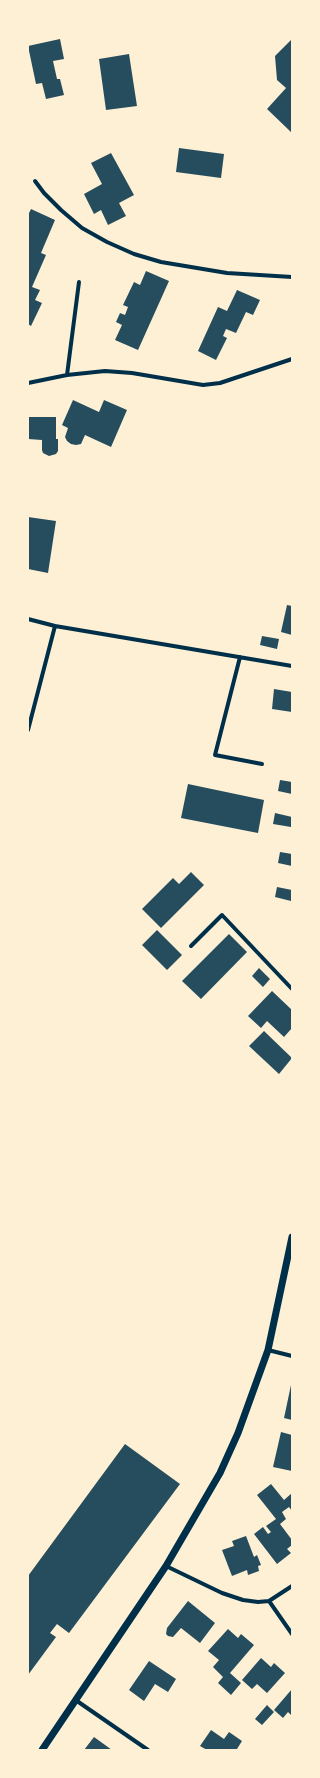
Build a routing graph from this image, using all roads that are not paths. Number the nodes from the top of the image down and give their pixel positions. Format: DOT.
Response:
graph roads {
  1 [pos="35,180"];
  2 [pos="292,277"];
  3 [pos="79,282"];
  4 [pos="292,359"];
  5 [pos="67,375"];
  6 [pos="28,383"];
  7 [pos="28,619"];
  8 [pos="55,626"];
  9 [pos="240,657"];
  10 [pos="292,666"];
  11 [pos="28,730"];
  12 [pos="262,764"];
  13 [pos="192,946"];
  14 [pos="292,989"];
  15 [pos="292,1237"];
  16 [pos="268,1350"];
  17 [pos="292,1356"];
  18 [pos="166,1566"];
  19 [pos="292,1586"];
  20 [pos="269,1601"];
  21 [pos="292,1634"];
  22 [pos="77,1701"];
  23 [pos="42,1750"];
  24 [pos="148,1750"];
  1 -- 2 [label="street"];
  3 -- 5 [label="street"];
  4 -- 5 [label="street"];
  5 -- 6 [label="street"];
  7 -- 8 [label="street"];
  8 -- 9 [label="street"];
  8 -- 11 [label="street"];
  9 -- 10 [label="street"];
  9 -- 12 [label="street"];
  13 -- 14 [label="street"];
  15 -- 16 [label="street"];
  16 -- 17 [label="street"];
  16 -- 18 [label="street"];
  18 -- 20 [label="street"];
  18 -- 22 [label="street"];
  19 -- 20 [label="street"];
  20 -- 21 [label="street"];
  22 -- 23 [label="street"];
  22 -- 24 [label="street"];
}
